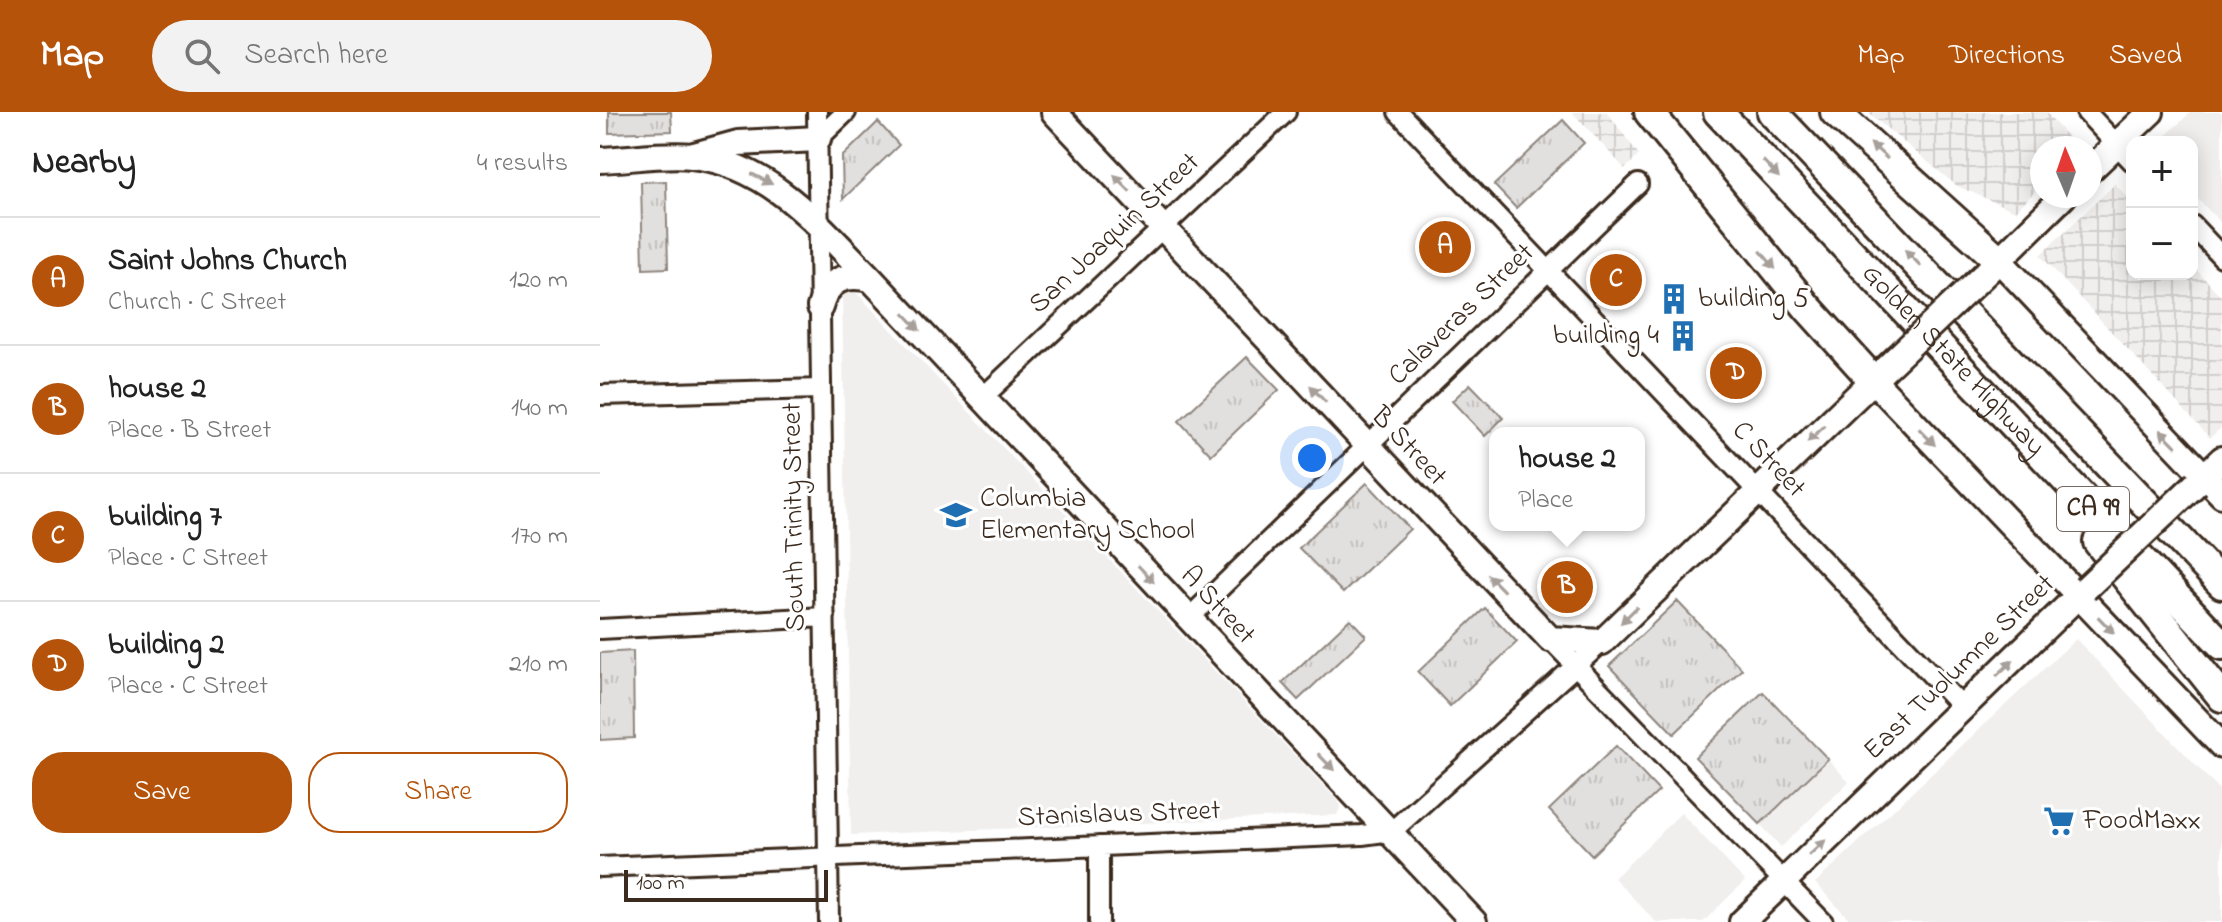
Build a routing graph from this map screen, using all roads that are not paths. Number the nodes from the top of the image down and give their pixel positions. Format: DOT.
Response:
graph roads {
  1 [pos="817,112"];
  2 [pos="846,112"];
  3 [pos="1054,112"];
  4 [pos="1286,112"];
  5 [pos="1398,112"];
  6 [pos="1649,112"];
  7 [pos="1718,112"];
  8 [pos="1772,112"];
  9 [pos="1835,112"];
  10 [pos="2086,112"];
  11 [pos="2151,112"];
  12 [pos="818,139"];
  13 [pos="2124,153"];
  14 [pos="692,156"];
  15 [pos="600,160"];
  16 [pos="2102,164"];
  17 [pos="1638,184"];
  18 [pos="2052,208"];
  19 [pos="819,226"];
  20 [pos="1164,227"];
  21 [pos="2198,231"];
  22 [pos="2222,257"];
  23 [pos="1994,266"];
  24 [pos="1549,270"];
  25 [pos="871,279"];
  26 [pos="820,307"];
  27 [pos="1987,334"];
  28 [pos="1963,372"];
  29 [pos="1878,376"];
  30 [pos="821,389"];
  31 [pos="600,395"];
  32 [pos="983,397"];
  33 [pos="1366,447"];
  34 [pos="2208,473"];
  35 [pos="1757,489"];
  36 [pos="2222,495"];
  37 [pos="2222,556"];
  38 [pos="2222,584"];
  39 [pos="2081,592"];
  40 [pos="825,617"];
  41 [pos="1188,619"];
  42 [pos="600,629"];
  43 [pos="1550,639"];
  44 [pos="1602,642"];
  45 [pos="2222,645"];
  46 [pos="1575,664"];
  47 [pos="2222,697"];
  48 [pos="1963,708"];
  49 [pos="2222,746"];
  50 [pos="1392,831"];
  51 [pos="1099,846"];
  52 [pos="828,857"];
  53 [pos="600,867"];
  54 [pos="1783,880"];
  55 [pos="829,922"];
  56 [pos="1099,922"];
  57 [pos="1474,922"];
  58 [pos="1742,922"];
  59 [pos="1823,922"];
  1 -- 12 [label="street, South Trinity Street"];
  2 -- 12 [label="street"];
  20 -- 3 [label="main road, B Street, one-way"];
  4 -- 20 [label="street, San Joaquin Street"];
  5 -- 24 [label="street, C Street"];
  6 -- 29 [label="highway, one-way"];
  7 -- 28 [label="highway, Golden State Highway / CA 99, one-way"];
  27 -- 8 [label="highway, Golden State Highway / CA 99, one-way"];
  23 -- 9 [label="highway, one-way"];
  10 -- 13 [label="street"];
  11 -- 13 [label="main road"];
  12 -- 14 [label="main road"];
  12 -- 19 [label="street, South Trinity Street"];
  13 -- 16 [label="main road"];
  14 -- 15 [label="main road"];
  14 -- 19 [label="main road, A Street, one-way"];
  17 -- 24 [label="street, Calaveras Street"];
  18 -- 23 [label="main road"];
  19 -- 25 [label="main road, A Street"];
  19 -- 26 [label="street, South Trinity Street"];
  20 -- 32 [label="street, San Joaquin Street"];
  33 -- 20 [label="main road, B Street, one-way"];
  21 -- 22 [label="street"];
  23 -- 29 [label="main road, bridge"];
  34 -- 23 [label="main road, one-way"];
  24 -- 33 [label="street, Calaveras Street"];
  24 -- 35 [label="street, C Street"];
  25 -- 26 [label="main road"];
  25 -- 32 [label="main road, A Street, one-way"];
  26 -- 30 [label="street, South Trinity Street"];
  27 -- 37 [label="highway"];
  27 -- 38 [label="highway, Golden State Highway / CA 99"];
  28 -- 45 [label="highway, Golden State Highway / CA 99"];
  28 -- 47 [label="highway"];
  29 -- 35 [label="main road, one-way"];
  29 -- 39 [label="main road, one-way"];
  30 -- 31 [label="street"];
  30 -- 40 [label="street, South Trinity Street"];
  32 -- 41 [label="main road, A Street, one-way"];
  33 -- 41 [label="street, Calaveras Street"];
  43 -- 33 [label="main road, B Street, one-way"];
  34 -- 36 [label="main road"];
  34 -- 39 [label="main road, East Tuolumne Street, bridge"];
  35 -- 44 [label="main road, one-way"];
  35 -- 48 [label="street, C Street"];
  48 -- 39 [label="main road, East Tuolumne Street, one-way"];
  39 -- 49 [label="main road, one-way"];
  40 -- 42 [label="street"];
  40 -- 52 [label="street, South Trinity Street"];
  41 -- 50 [label="main road, A Street, one-way"];
  43 -- 44 [label="main road"];
  43 -- 46 [label="street, B Street"];
  44 -- 46 [label="street"];
  46 -- 50 [label="street"];
  46 -- 54 [label="street, B Street"];
  54 -- 48 [label="main road, East Tuolumne Street, one-way"];
  50 -- 51 [label="street, Stanislaus Street"];
  50 -- 57 [label="main road, A Street"];
  51 -- 52 [label="street, Stanislaus Street"];
  51 -- 56 [label="street"];
  52 -- 53 [label="street, Stanislaus Street"];
  52 -- 55 [label="street, South Trinity Street"];
  54 -- 58 [label="main road, East Tuolumne Street"];
  54 -- 59 [label="street, B Street"];
}
